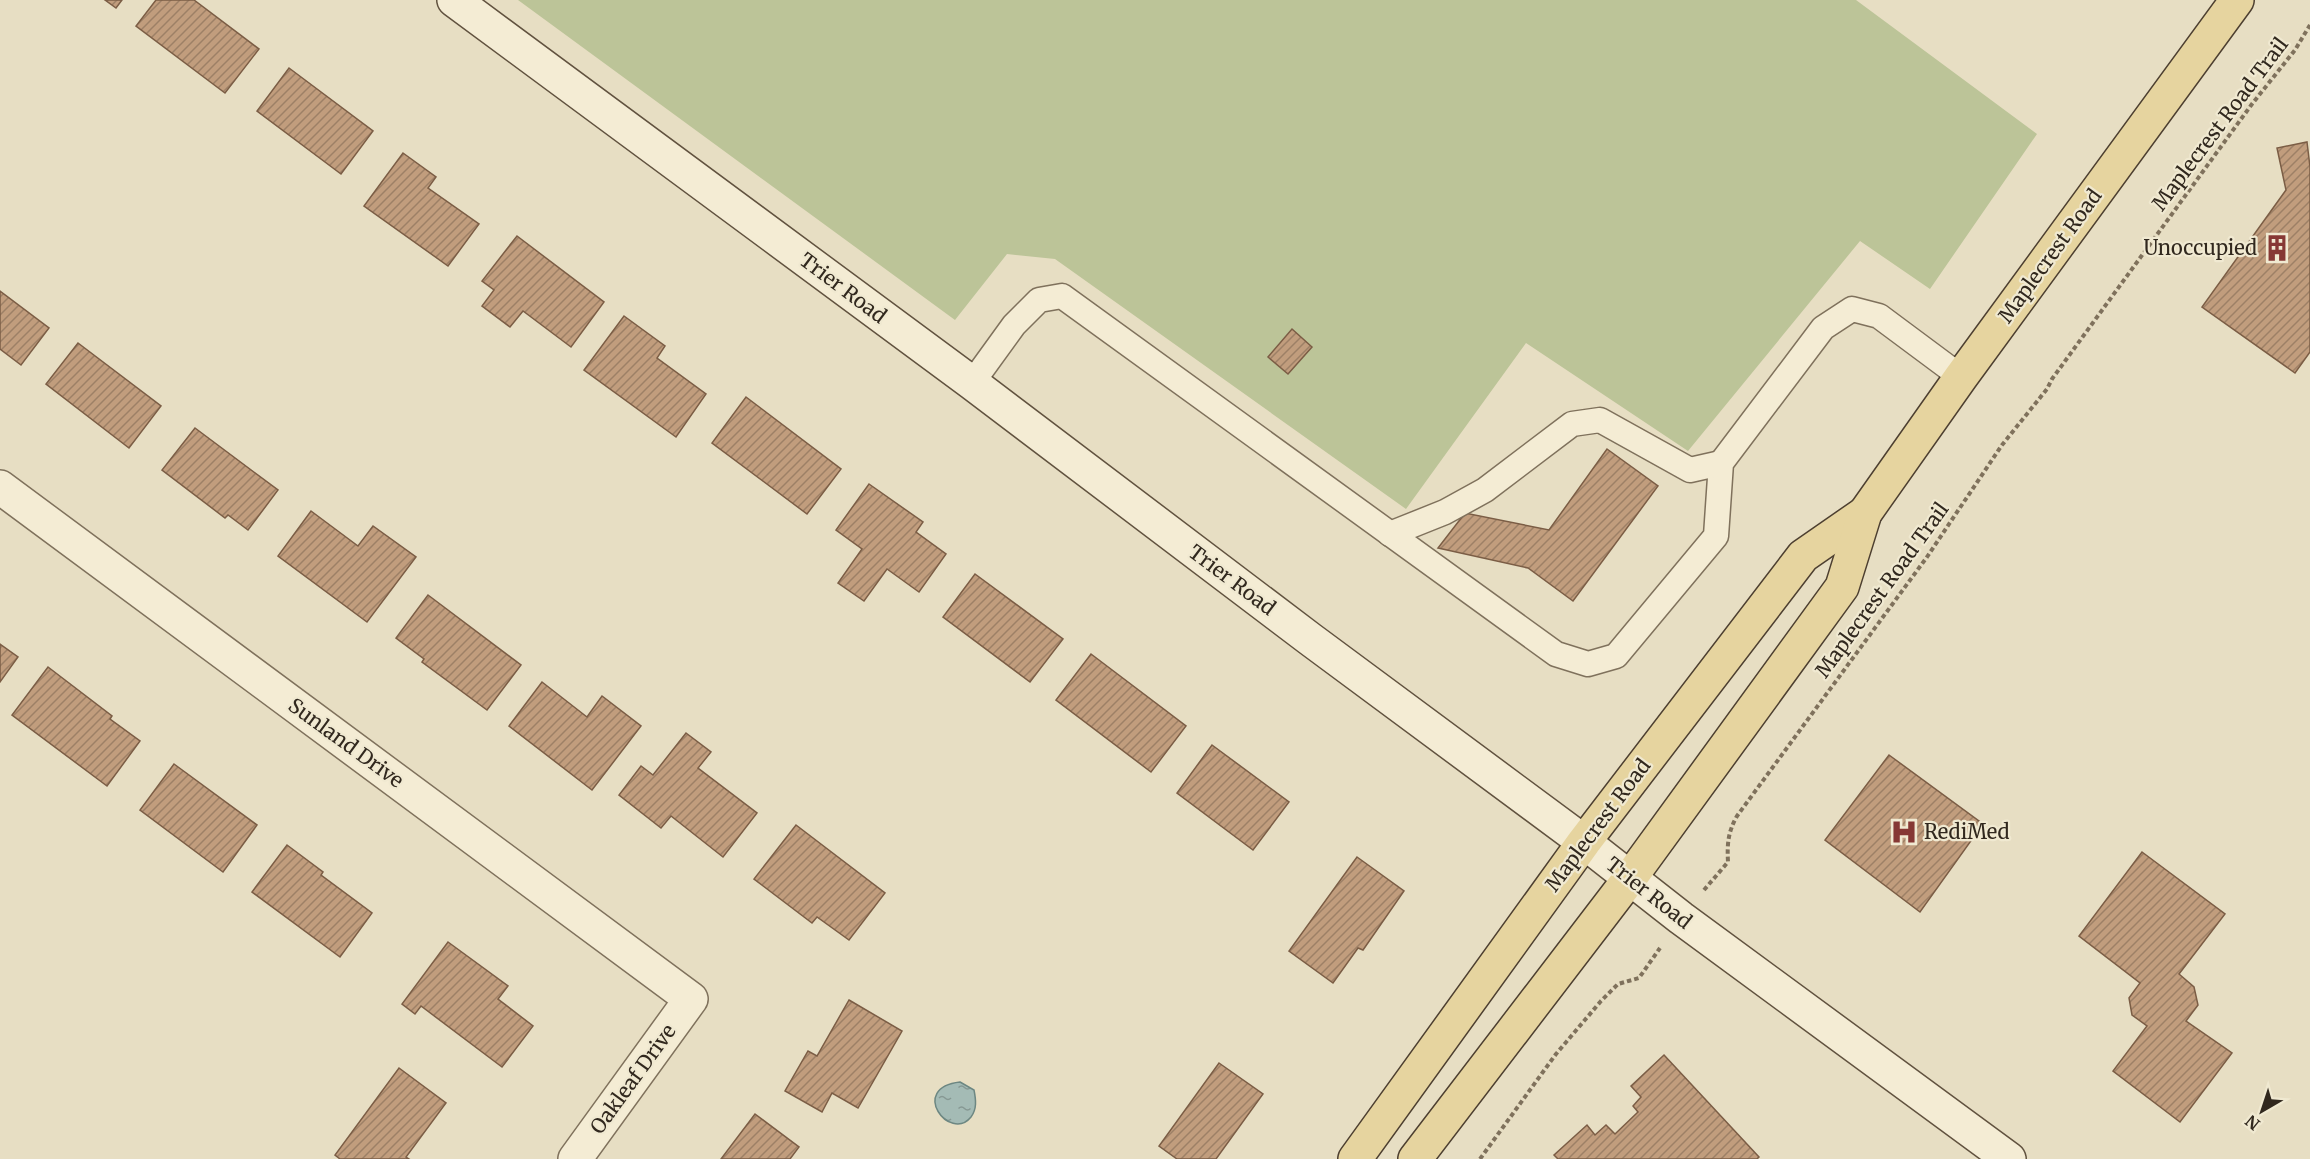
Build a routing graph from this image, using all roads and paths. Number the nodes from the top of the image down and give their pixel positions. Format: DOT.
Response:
graph roads {
  1 [pos="454,0"];
  2 [pos="2237,0"];
  3 [pos="2310,25"];
  4 [pos="1961,377"];
  5 [pos="972,383"];
  6 [pos="1721,463"];
  7 [pos="0,488"];
  8 [pos="1865,513"];
  9 [pos="1390,534"];
  10 [pos="1584,842"];
  11 [pos="1630,878"];
  12 [pos="1681,918"];
  13 [pos="691,999"];
  14 [pos="575,1159"];
  15 [pos="1355,1159"];
  16 [pos="1415,1159"];
  17 [pos="1480,1159"];
  18 [pos="2009,1159"];
  1 -- 5 [label="street, Trier Road"];
  2 -- 4 [label="main road, Maplecrest Road"];
  3 -- 12 [label="path, Maplecrest Road Trail"];
  4 -- 6 [label="lane"];
  4 -- 8 [label="main road, Maplecrest Road"];
  5 -- 9 [label="lane"];
  5 -- 10 [label="street, Trier Road"];
  6 -- 9 [label="lane"];
  6 -- 9 [label="lane"];
  7 -- 13 [label="street, Sunland Drive"];
  8 -- 10 [label="main road, Maplecrest Road"];
  8 -- 11 [label="main road, Maplecrest Road"];
  10 -- 11 [label="street, Trier Road"];
  10 -- 15 [label="main road, Maplecrest Road"];
  11 -- 12 [label="street, Trier Road"];
  11 -- 16 [label="main road, Maplecrest Road"];
  12 -- 17 [label="path, Maplecrest Road Trail"];
  12 -- 18 [label="street, Trier Road"];
  13 -- 14 [label="street, Oakleaf Drive"];
}
